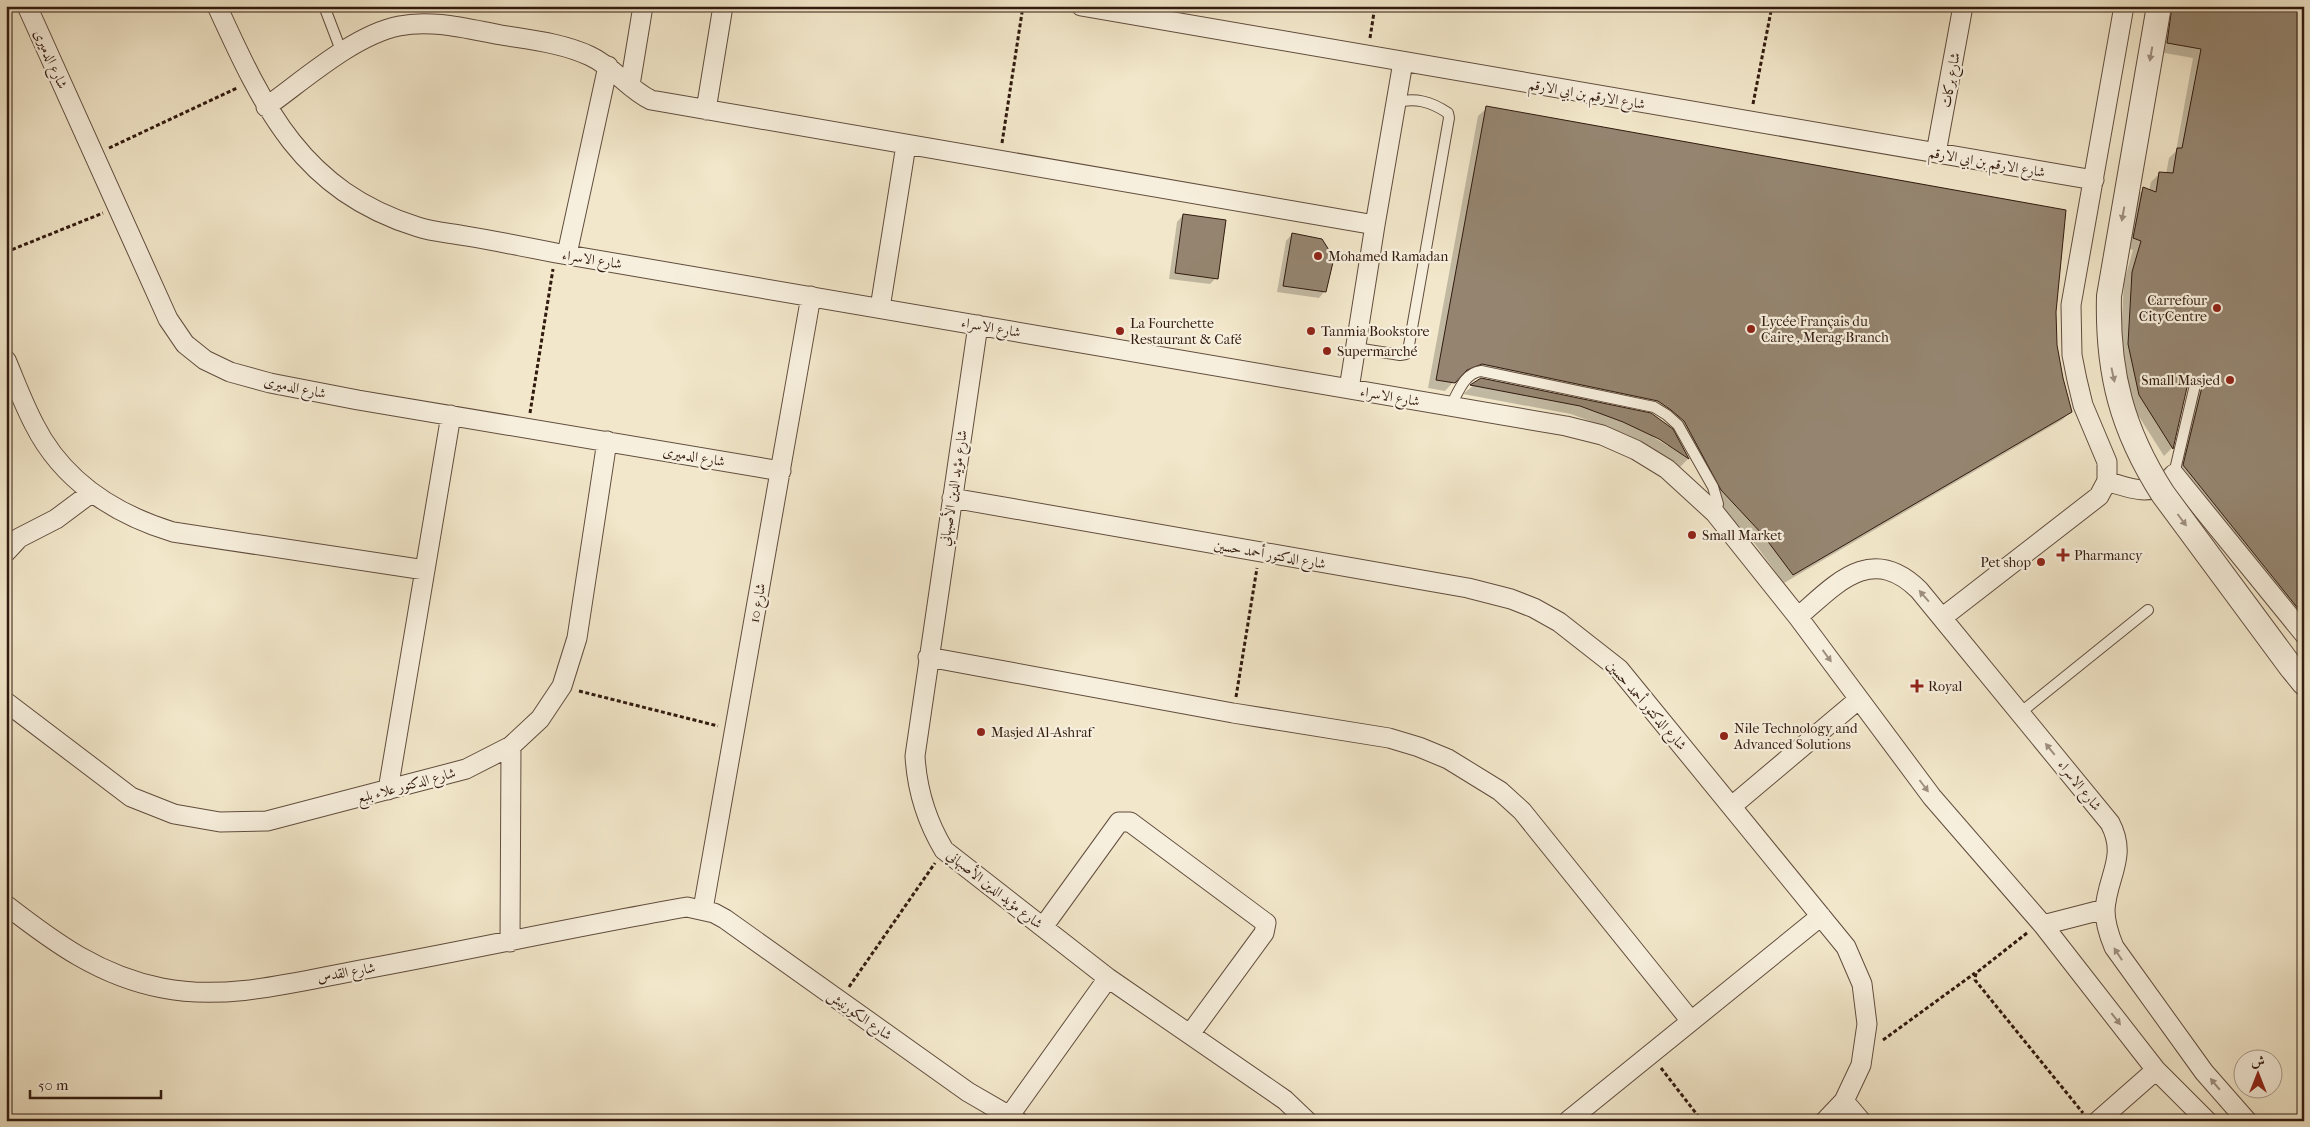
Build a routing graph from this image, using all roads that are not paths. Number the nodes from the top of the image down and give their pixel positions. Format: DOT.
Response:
graph roads {
  1 [pos="27,6"];
  2 [pos="217,6"];
  3 [pos="324,6"];
  4 [pos="644,6"];
  5 [pos="723,6"];
  6 [pos="1081,6"];
  7 [pos="1963,6"];
  8 [pos="2124,6"];
  9 [pos="2159,6"];
  10 [pos="1114,9"];
  11 [pos="342,52"];
  12 [pos="1403,62"];
  13 [pos="608,66"];
  14 [pos="630,84"];
  15 [pos="1396,102"];
  16 [pos="266,107"];
  17 [pos="706,110"];
  18 [pos="906,145"];
  19 [pos="1936,153"];
  20 [pos="2094,180"];
  21 [pos="1374,225"];
  22 [pos="561,254"];
  23 [pos="811,296"];
  24 [pos="880,308"];
  25 [pos="978,325"];
  26 [pos="1356,348"];
  27 [pos="6,360"];
  28 [pos="2195,385"];
  29 [pos="1350,390"];
  30 [pos="1450,407"];
  31 [pos="451,415"];
  32 [pos="607,441"];
  33 [pos="780,471"];
  34 [pos="2176,477"];
  35 [pos="2107,481"];
  36 [pos="91,493"];
  37 [pos="952,498"];
  38 [pos="1715,513"];
  39 [pos="6,552"];
  40 [pos="425,570"];
  41 [pos="2148,610"];
  42 [pos="1798,616"];
  43 [pos="1943,617"];
  44 [pos="2304,634"];
  45 [pos="928,657"];
  46 [pos="2298,675"];
  47 [pos="1859,699"];
  48 [pos="6,702"];
  49 [pos="2020,713"];
  50 [pos="511,746"];
  51 [pos="388,790"];
  52 [pos="1732,806"];
  53 [pos="6,906"];
  54 [pos="703,909"];
  55 [pos="2105,909"];
  56 [pos="1820,916"];
  57 [pos="2043,925"];
  58 [pos="1043,927"];
  59 [pos="510,942"];
  60 [pos="1108,978"];
  61 [pos="1691,1021"];
  62 [pos="1190,1034"];
  63 [pos="2156,1070"];
  64 [pos="1844,1101"];
  65 [pos="2091,1117"];
  66 [pos="1014,1118"];
  67 [pos="1308,1121"];
  68 [pos="1568,1121"];
  69 [pos="1825,1121"];
  70 [pos="1861,1121"];
  71 [pos="2207,1121"];
  72 [pos="2247,1121"];
  1 -- 31 [label="street, شارع الدميرى"];
  2 -- 16 [label="street, شارع الاسراء"];
  3 -- 11 [label="lane"];
  4 -- 14 [label="street"];
  5 -- 17 [label="street"];
  6 -- 10 [label="street, شارع الارقم بن ابي الارقم"];
  7 -- 19 [label="street, شارع بركات"];
  8 -- 20 [label="street"];
  9 -- 46 [label="street, one-way, bridge"];
  10 -- 12 [label="street, شارع الارقم بن ابي الارقم"];
  11 -- 13 [label="street"];
  11 -- 16 [label="street"];
  12 -- 15 [label="street"];
  12 -- 19 [label="street, شارع الارقم بن ابي الارقم"];
  13 -- 14 [label="street"];
  13 -- 22 [label="street"];
  14 -- 17 [label="street"];
  15 -- 21 [label="street"];
  15 -- 26 [label="lane"];
  16 -- 22 [label="street, شارع الاسراء"];
  17 -- 18 [label="street"];
  18 -- 21 [label="street"];
  18 -- 24 [label="street"];
  19 -- 20 [label="street, شارع الارقم بن ابي الارقم"];
  20 -- 35 [label="street"];
  21 -- 26 [label="street"];
  22 -- 23 [label="street, شارع الاسراء"];
  23 -- 24 [label="street, شارع الاسراء"];
  23 -- 33 [label="street, شارع 10"];
  24 -- 25 [label="street, شارع الاسراء"];
  25 -- 29 [label="street, شارع الاسراء"];
  25 -- 37 [label="street, شارع مؤيد الدين الأصبهاني"];
  26 -- 29 [label="street"];
  27 -- 36 [label="street"];
  28 -- 34 [label="lane"];
  29 -- 30 [label="street, شارع الاسراء"];
  30 -- 38 [label="street, شارع الاسراء"];
  30 -- 38 [label="lane"];
  31 -- 32 [label="street, شارع الدميرى"];
  31 -- 40 [label="street"];
  32 -- 33 [label="street, شارع الدميرى"];
  32 -- 50 [label="street, شارع الدكتور علاء بلبع"];
  33 -- 54 [label="street, شارع 10"];
  34 -- 35 [label="street"];
  34 -- 44 [label="street"];
  35 -- 43 [label="street"];
  36 -- 39 [label="street"];
  36 -- 40 [label="street"];
  37 -- 45 [label="street, شارع مؤيد الدين الأصبهاني"];
  37 -- 52 [label="street, شارع الدكتور أحمد حسين"];
  38 -- 42 [label="street, شارع الاسراء"];
  40 -- 51 [label="street"];
  41 -- 49 [label="lane"];
  43 -- 42 [label="street, شارع الاسراء, one-way"];
  42 -- 47 [label="street, شارع الاسراء, one-way"];
  43 -- 49 [label="street, شارع الاسراء"];
  45 -- 58 [label="street, شارع مؤيد الدين الأصبهاني"];
  45 -- 61 [label="street"];
  47 -- 52 [label="street"];
  47 -- 57 [label="street, شارع الاسراء, one-way"];
  48 -- 51 [label="street, شارع الدكتور علاء بلبع"];
  55 -- 49 [label="street, شارع الاسراء, one-way"];
  50 -- 51 [label="street, شارع الدكتور علاء بلبع"];
  50 -- 59 [label="street"];
  52 -- 56 [label="street, شارع الدكتور أحمد حسين"];
  53 -- 59 [label="street, شارع القدس"];
  54 -- 59 [label="street, شارع القدس"];
  54 -- 66 [label="street, شارع الكورنيش"];
  55 -- 57 [label="street"];
  72 -- 55 [label="street, شارع الاسراء, one-way"];
  56 -- 61 [label="street"];
  56 -- 64 [label="street, شارع الدكتور أحمد حسين"];
  57 -- 63 [label="street, شارع الاسراء, one-way"];
  58 -- 60 [label="street, شارع مؤيد الدين الأصبهاني"];
  58 -- 62 [label="street"];
  60 -- 62 [label="street, شارع مؤيد الدين الأصبهاني"];
  60 -- 66 [label="street"];
  61 -- 68 [label="street"];
  62 -- 67 [label="street, شارع مؤيد الدين الأصبهاني"];
  63 -- 65 [label="street"];
  63 -- 71 [label="street, شارع الاسراء"];
  64 -- 69 [label="street, شارع الدكتور أحمد حسين"];
  64 -- 70 [label="street"];
}
